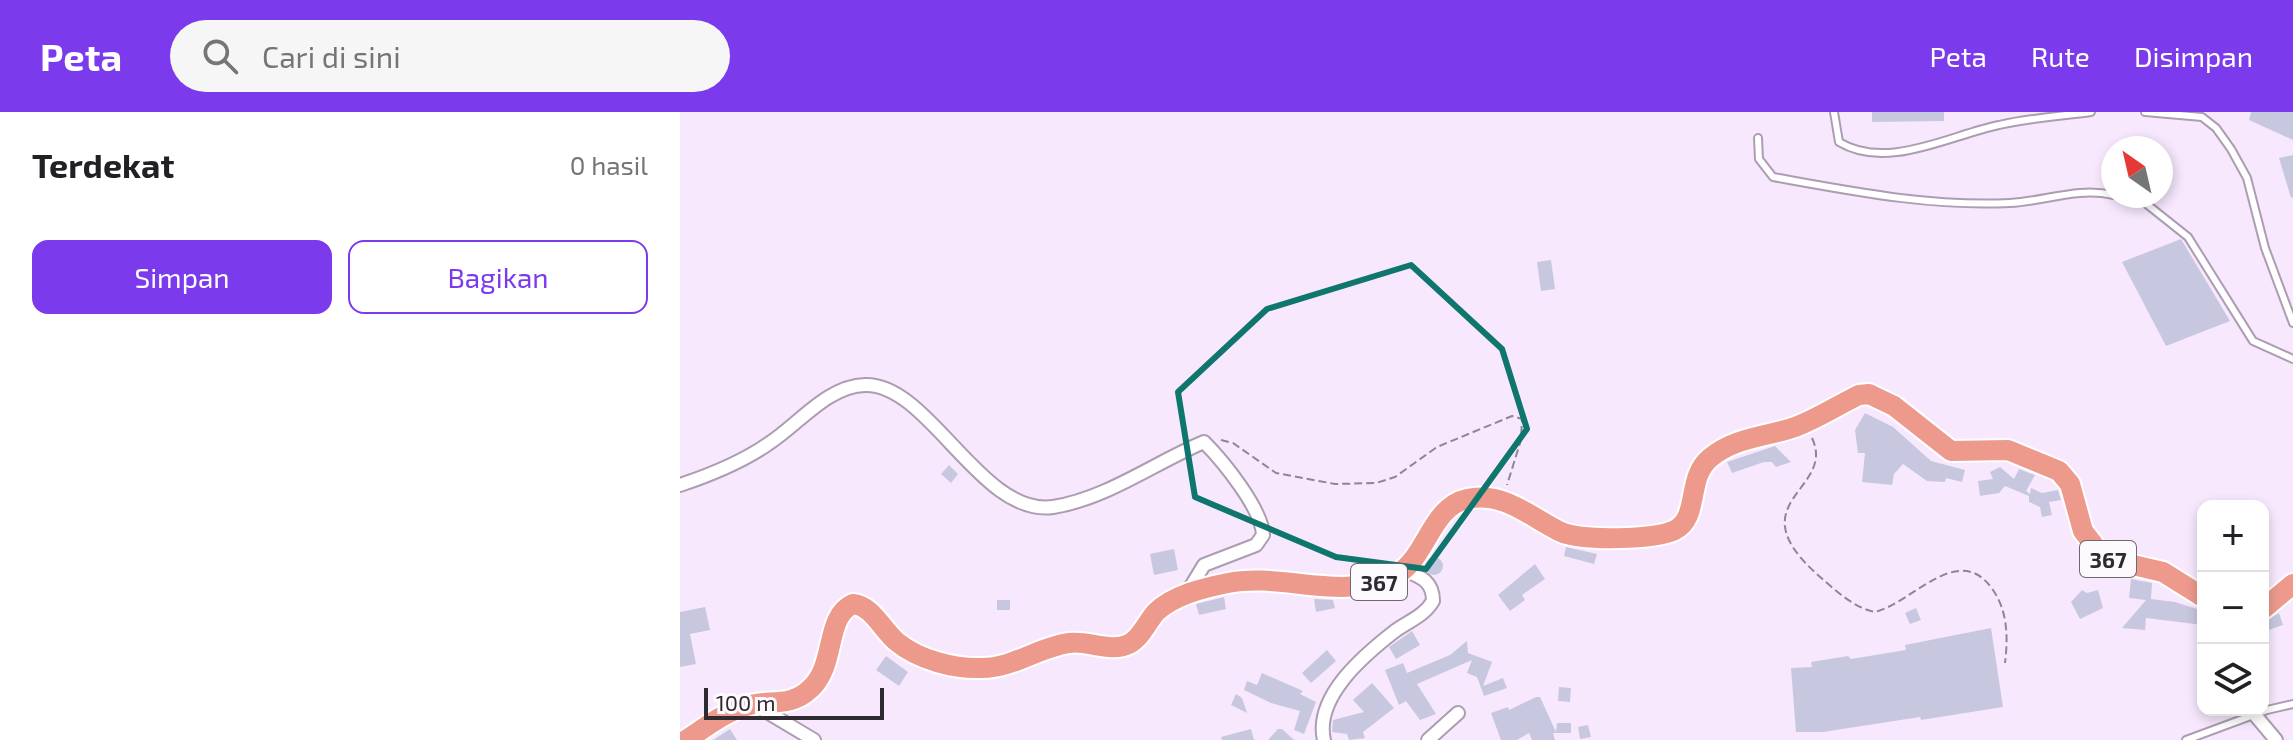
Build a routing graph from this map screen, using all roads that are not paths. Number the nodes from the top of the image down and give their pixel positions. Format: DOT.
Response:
graph roads {
  1 [pos="1834,112"];
  2 [pos="2091,112"];
  3 [pos="2145,112"];
  4 [pos="2207,112"];
  5 [pos="2207,121"];
  6 [pos="1758,138"];
  7 [pos="2101,192"];
  8 [pos="2152,208"];
  9 [pos="2293,323"];
  10 [pos="2293,359"];
  11 [pos="680,485"];
  12 [pos="1404,570"];
  13 [pos="2293,584"];
  14 [pos="2197,593"];
  15 [pos="1186,594"];
  16 [pos="2269,604"];
  17 [pos="754,704"];
  18 [pos="2293,704"];
  19 [pos="2269,711"];
  20 [pos="1458,713"];
  21 [pos="2252,716"];
  22 [pos="2256,716"];
  23 [pos="1322,719"];
  24 [pos="686,740"];
  25 [pos="814,740"];
  26 [pos="1314,740"];
  27 [pos="1324,740"];
  28 [pos="1428,740"];
  29 [pos="2186,740"];
  30 [pos="2276,740"];
  1 -- 2 [label="lane"];
  3 -- 5 [label="lane"];
  4 -- 5 [label="lane"];
  5 -- 9 [label="lane"];
  6 -- 7 [label="lane"];
  8 -- 10 [label="lane"];
  11 -- 15 [label="street"];
  12 -- 14 [label="main road, 367"];
  12 -- 15 [label="main road, 367"];
  12 -- 23 [label="street"];
  13 -- 16 [label="main road"];
  15 -- 17 [label="main road, 367"];
  17 -- 24 [label="main road, 367"];
  17 -- 25 [label="street"];
  18 -- 19 [label="lane"];
  20 -- 28 [label="street"];
  21 -- 29 [label="lane"];
  22 -- 30 [label="street"];
  23 -- 26 [label="street"];
  23 -- 27 [label="street"];
}
